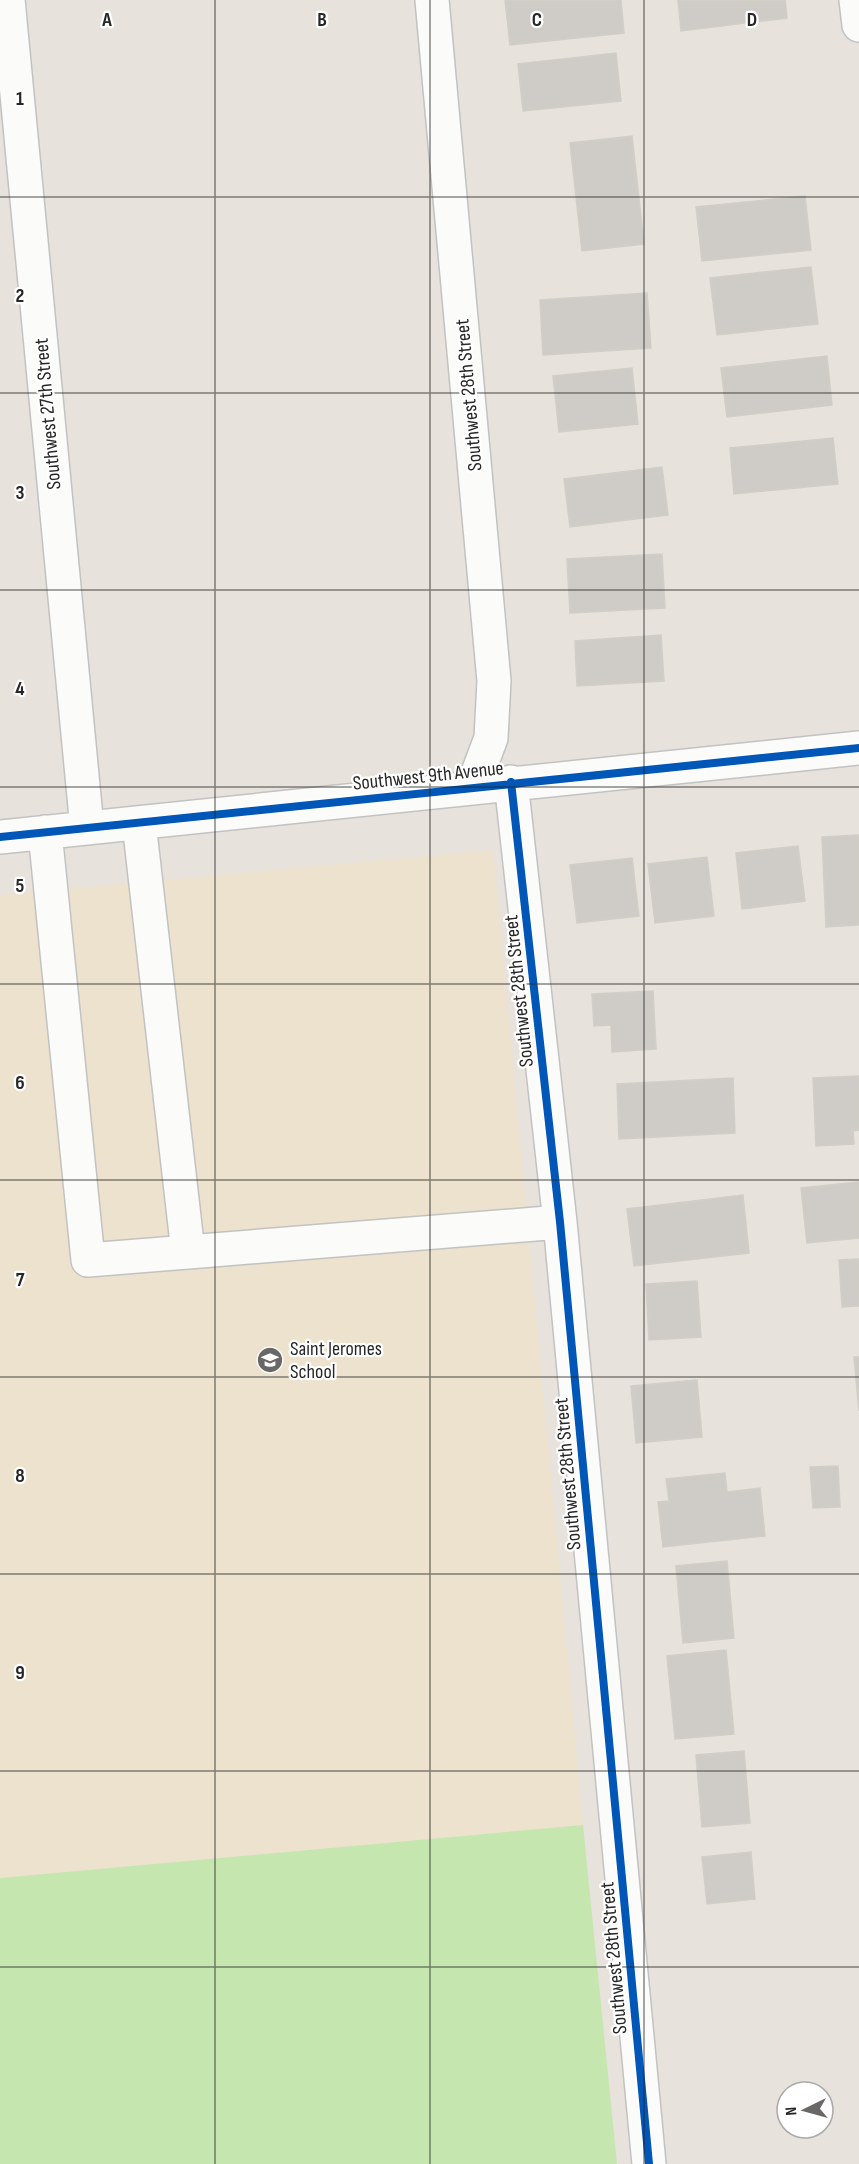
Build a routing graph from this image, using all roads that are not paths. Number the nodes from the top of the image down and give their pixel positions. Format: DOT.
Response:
graph roads {
  1 [pos="8,0"];
  2 [pos="432,0"];
  3 [pos="856,0"];
  4 [pos="859,25"];
  5 [pos="859,748"];
  6 [pos="511,782"];
  7 [pos="473,786"];
  8 [pos="139,823"];
  9 [pos="87,828"];
  10 [pos="45,832"];
  11 [pos="0,837"];
  12 [pos="560,1222"];
  13 [pos="188,1252"];
  14 [pos="649,2164"];
  1 -- 9 [label="street, Southwest 27th Street"];
  2 -- 7 [label="street, Southwest 28th Street"];
  3 -- 4 [label="street"];
  5 -- 6 [label="street, Southwest 9th Avenue"];
  6 -- 7 [label="street, Southwest 9th Avenue"];
  6 -- 12 [label="street, Southwest 28th Street"];
  7 -- 8 [label="street, Southwest 9th Avenue"];
  8 -- 9 [label="street, Southwest 9th Avenue"];
  8 -- 13 [label="street"];
  9 -- 10 [label="street, Southwest 9th Avenue"];
  10 -- 11 [label="street, Southwest 9th Avenue"];
  10 -- 13 [label="street"];
  12 -- 13 [label="street"];
  12 -- 14 [label="street, Southwest 28th Street"];
}
